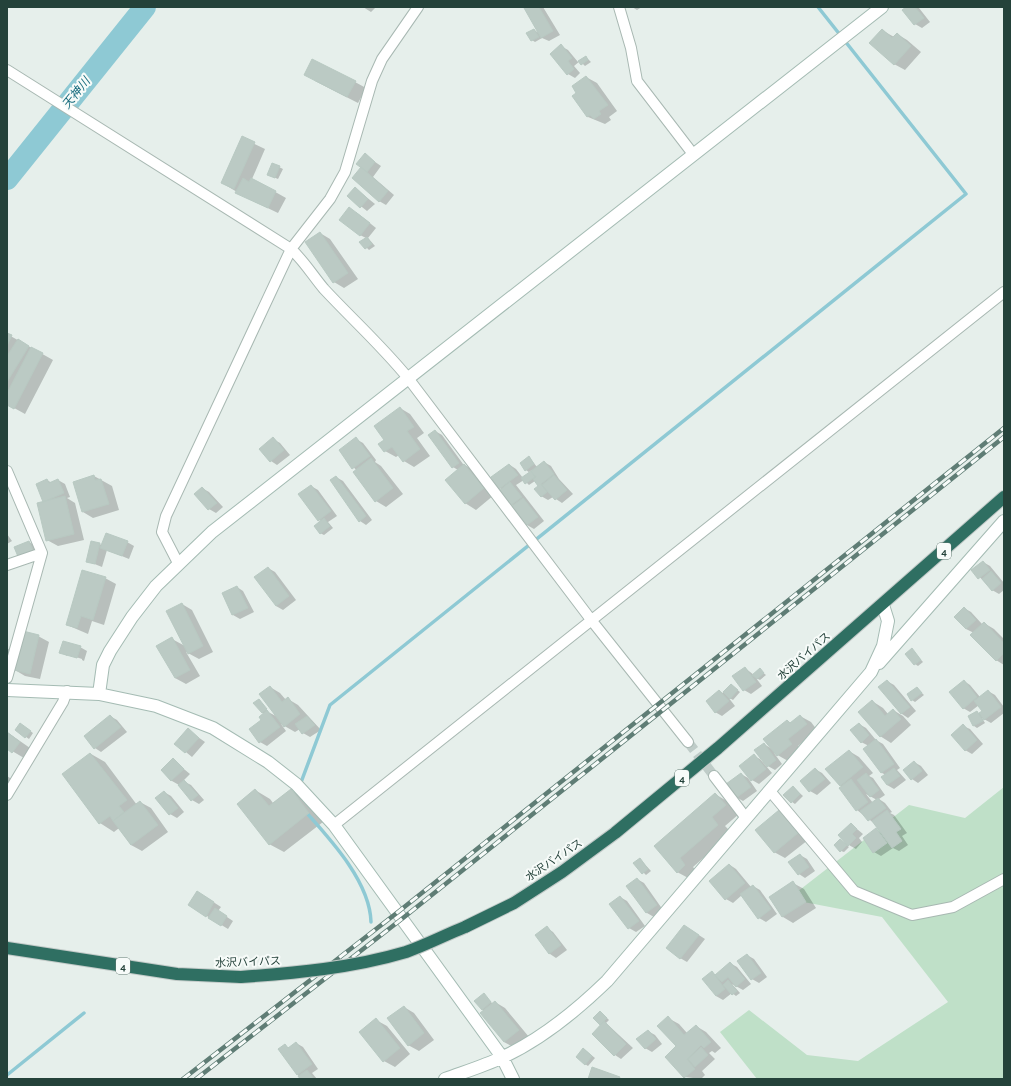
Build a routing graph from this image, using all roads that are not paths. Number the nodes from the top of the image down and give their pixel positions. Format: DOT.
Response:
graph roads {
  1 [pos="418,7"];
  2 [pos="619,7"];
  3 [pos="882,7"];
  4 [pos="7,70"];
  5 [pos="693,154"];
  6 [pos="291,249"];
  7 [pos="1004,292"];
  8 [pos="408,378"];
  9 [pos="7,471"];
  10 [pos="1004,497"];
  11 [pos="1004,521"];
  12 [pos="42,554"];
  13 [pos="178,563"];
  14 [pos="7,565"];
  15 [pos="883,605"];
  16 [pos="592,620"];
  17 [pos="871,672"];
  18 [pos="7,678"];
  19 [pos="7,690"];
  20 [pos="67,691"];
  21 [pos="99,694"];
  22 [pos="688,742"];
  23 [pos="714,776"];
  24 [pos="770,791"];
  25 [pos="7,795"];
  26 [pos="746,818"];
  27 [pos="334,825"];
  28 [pos="1004,879"];
  29 [pos="7,948"];
  30 [pos="502,1058"];
  31 [pos="445,1079"];
  32 [pos="513,1079"];
  1 -- 6 [label="street"];
  2 -- 5 [label="street"];
  3 -- 5 [label="street"];
  4 -- 6 [label="street"];
  5 -- 8 [label="street"];
  6 -- 8 [label="street"];
  6 -- 13 [label="street"];
  7 -- 16 [label="street"];
  8 -- 13 [label="street"];
  8 -- 16 [label="street"];
  9 -- 12 [label="street"];
  10 -- 15 [label="highway, 水沢バイパス / 4"];
  11 -- 17 [label="street"];
  12 -- 14 [label="street"];
  12 -- 18 [label="street"];
  13 -- 21 [label="street"];
  15 -- 17 [label="street"];
  15 -- 29 [label="highway, 水沢バイパス / 4, bridge"];
  16 -- 22 [label="street"];
  16 -- 27 [label="street"];
  17 -- 24 [label="street"];
  19 -- 20 [label="street"];
  20 -- 21 [label="street"];
  20 -- 25 [label="street"];
  21 -- 27 [label="street"];
  23 -- 26 [label="street"];
  24 -- 26 [label="street"];
  24 -- 28 [label="street"];
  26 -- 30 [label="street"];
  27 -- 30 [label="street"];
  30 -- 31 [label="street"];
  30 -- 32 [label="street"];
}
